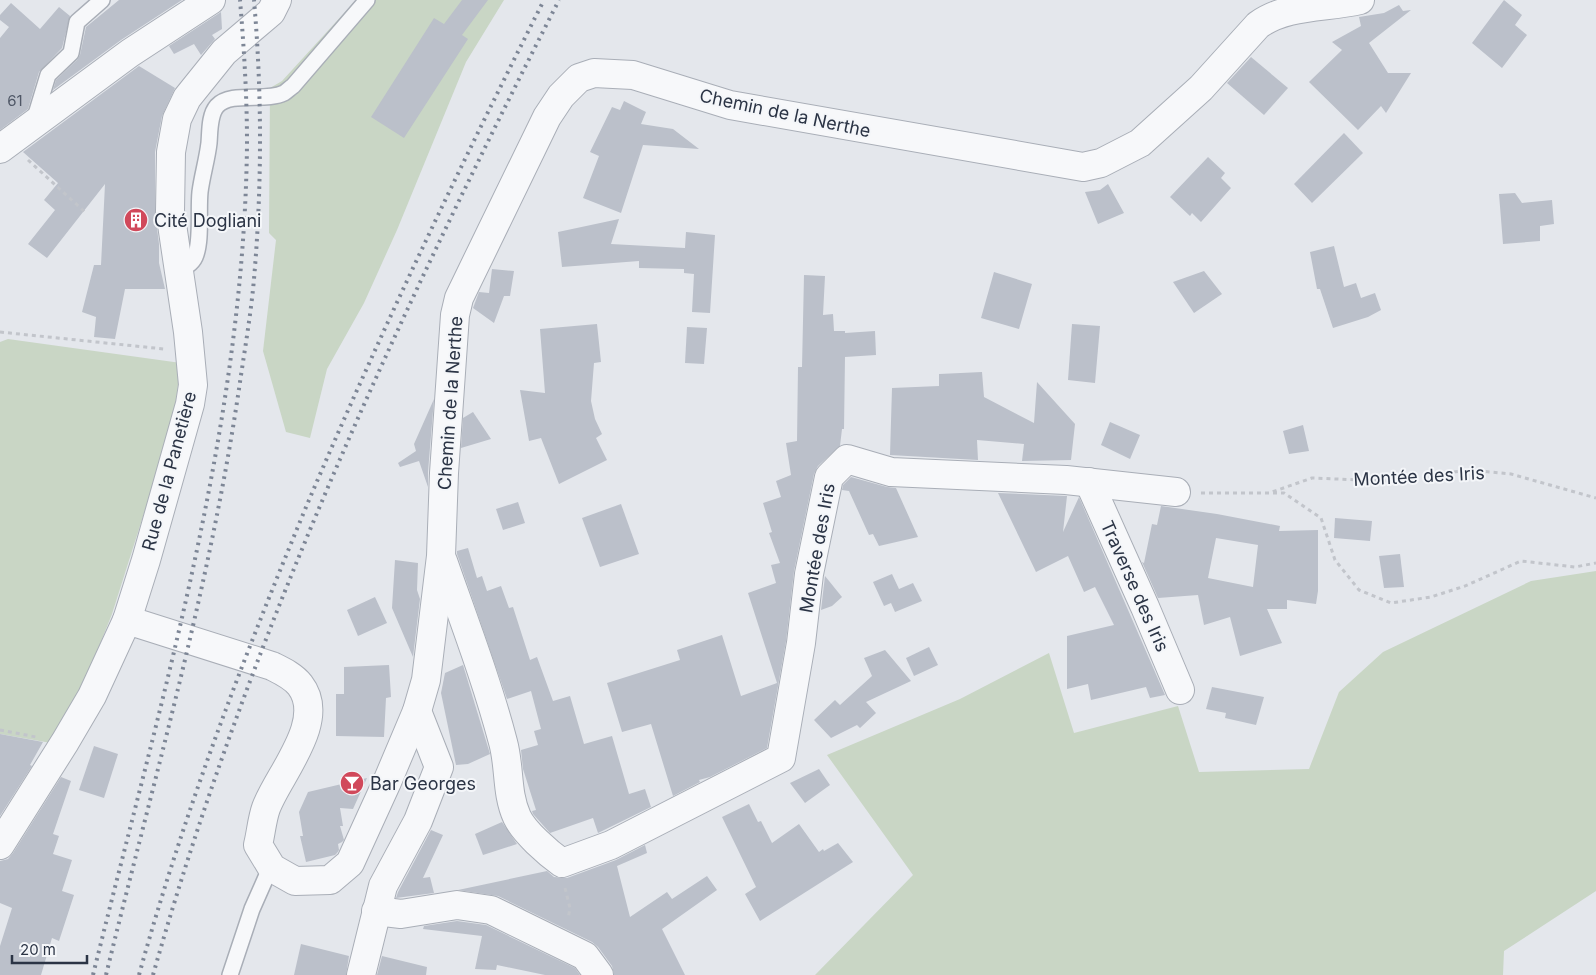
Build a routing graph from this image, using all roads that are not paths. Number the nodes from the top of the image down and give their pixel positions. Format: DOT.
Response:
graph roads {
  1 [pos="102,0"];
  2 [pos="210,0"];
  3 [pos="277,0"];
  4 [pos="367,0"];
  5 [pos="1360,0"];
  6 [pos="33,124"];
  7 [pos="0,149"];
  8 [pos="178,271"];
  9 [pos="1089,482"];
  10 [pos="1176,492"];
  11 [pos="441,556"];
  12 [pos="127,620"];
  13 [pos="1180,690"];
  14 [pos="417,711"];
  15 [pos="0,845"];
  16 [pos="271,866"];
  17 [pos="376,911"];
  18 [pos="230,975"];
  19 [pos="361,975"];
  20 [pos="599,975"];
  1 -- 6 [label="lane"];
  2 -- 6 [label="street"];
  3 -- 8 [label="street, Rue de la Panetière"];
  4 -- 8 [label="lane"];
  5 -- 11 [label="street, Chemin de la Nerthe"];
  6 -- 7 [label="street"];
  8 -- 12 [label="street, Rue de la Panetière"];
  9 -- 10 [label="street, Montée des Iris"];
  9 -- 11 [label="street, Montée des Iris"];
  9 -- 13 [label="street, Traverse des Iris"];
  11 -- 14 [label="street, Chemin de la Nerthe"];
  12 -- 15 [label="street"];
  12 -- 16 [label="street, Chemin de la Nerthe"];
  14 -- 16 [label="street, Chemin de la Nerthe"];
  14 -- 17 [label="street"];
  16 -- 18 [label="lane"];
  17 -- 19 [label="street"];
  17 -- 20 [label="street"];
}
